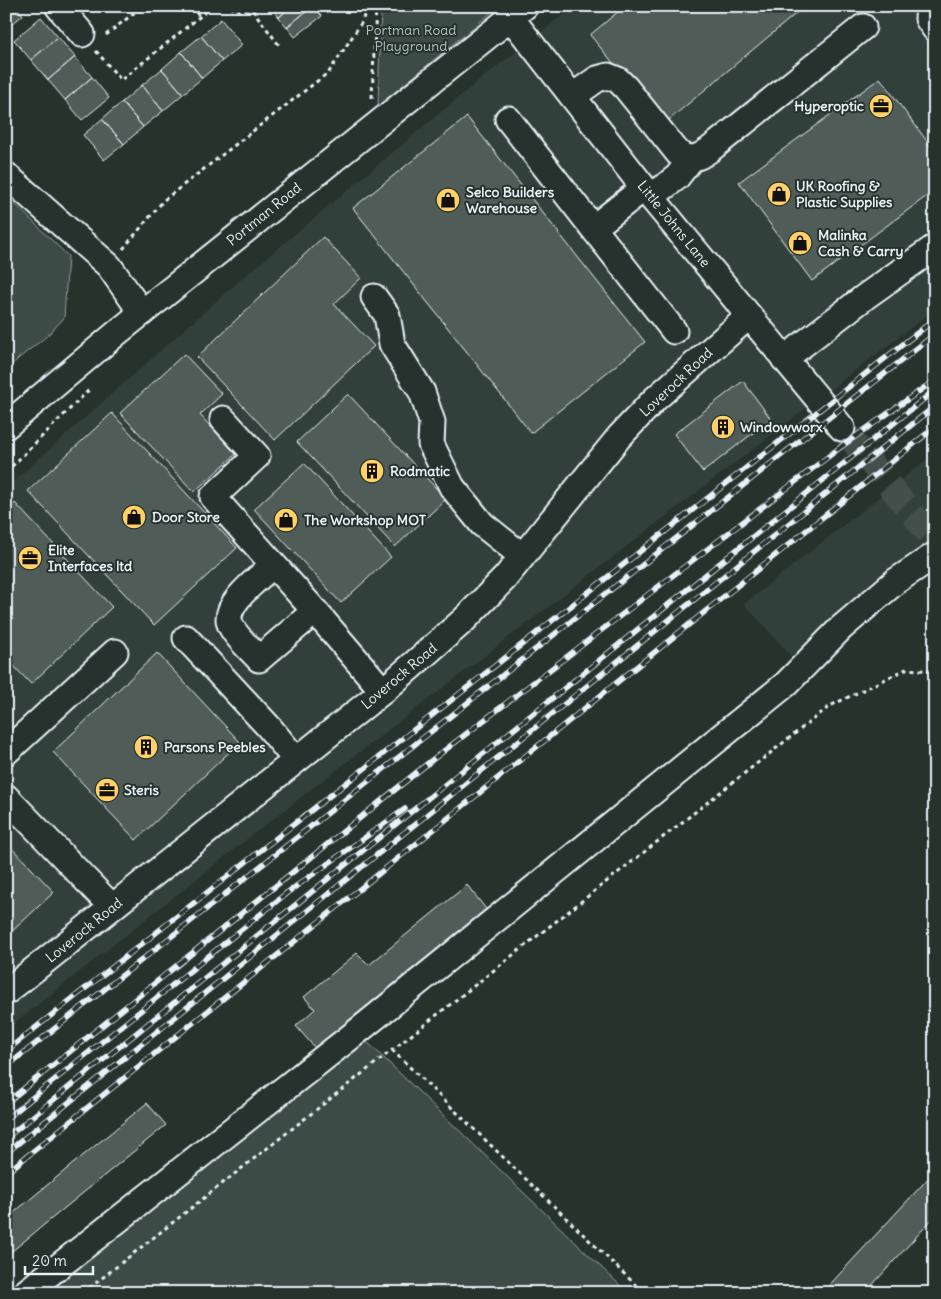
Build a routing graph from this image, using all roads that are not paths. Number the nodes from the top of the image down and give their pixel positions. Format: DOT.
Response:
graph roads {
  1 [pos="58,6"];
  2 [pos="518,12"];
  3 [pos="863,27"];
  4 [pos="87,40"];
  5 [pos="573,96"];
  6 [pos="508,119"];
  7 [pos="692,158"];
  8 [pos="6,175"];
  9 [pos="648,192"];
  10 [pos="593,228"];
  11 [pos="935,248"];
  12 [pos="374,297"];
  13 [pos="142,313"];
  14 [pos="749,316"];
  15 [pos="674,331"];
  16 [pos="784,359"];
  17 [pos="223,420"];
  18 [pos="6,426"];
  19 [pos="842,428"];
  20 [pos="935,554"];
  21 [pos="522,556"];
  22 [pos="272,565"];
  23 [pos="315,611"];
  24 [pos="186,638"];
  25 [pos="115,652"];
  26 [pos="383,690"];
  27 [pos="6,752"];
  28 [pos="296,760"];
  29 [pos="6,798"];
  30 [pos="112,907"];
  31 [pos="6,992"];
  32 [pos="25,1293"];
  1 -- 4 [label="street"];
  2 -- 5 [label="street, Little Johns Lane"];
  2 -- 13 [label="street, Portman Road"];
  3 -- 7 [label="street"];
  5 -- 7 [label="street"];
  5 -- 9 [label="street, Little Johns Lane"];
  6 -- 10 [label="street"];
  7 -- 9 [label="street"];
  8 -- 13 [label="street"];
  9 -- 10 [label="street"];
  9 -- 14 [label="street, Little Johns Lane"];
  10 -- 15 [label="street"];
  11 -- 16 [label="street"];
  12 -- 21 [label="street"];
  13 -- 18 [label="street, Portman Road"];
  14 -- 16 [label="street, Little Johns Lane"];
  14 -- 21 [label="street, Loverock Road"];
  16 -- 19 [label="street, Little Johns Lane"];
  17 -- 22 [label="street"];
  20 -- 32 [label="street"];
  21 -- 26 [label="street, Loverock Road"];
  22 -- 23 [label="street"];
  22 -- 23 [label="street"];
  23 -- 26 [label="street"];
  24 -- 28 [label="street"];
  25 -- 27 [label="street"];
  26 -- 28 [label="street, Loverock Road"];
  28 -- 30 [label="street, Loverock Road"];
  29 -- 30 [label="street"];
  30 -- 31 [label="street, Loverock Road"];
}
